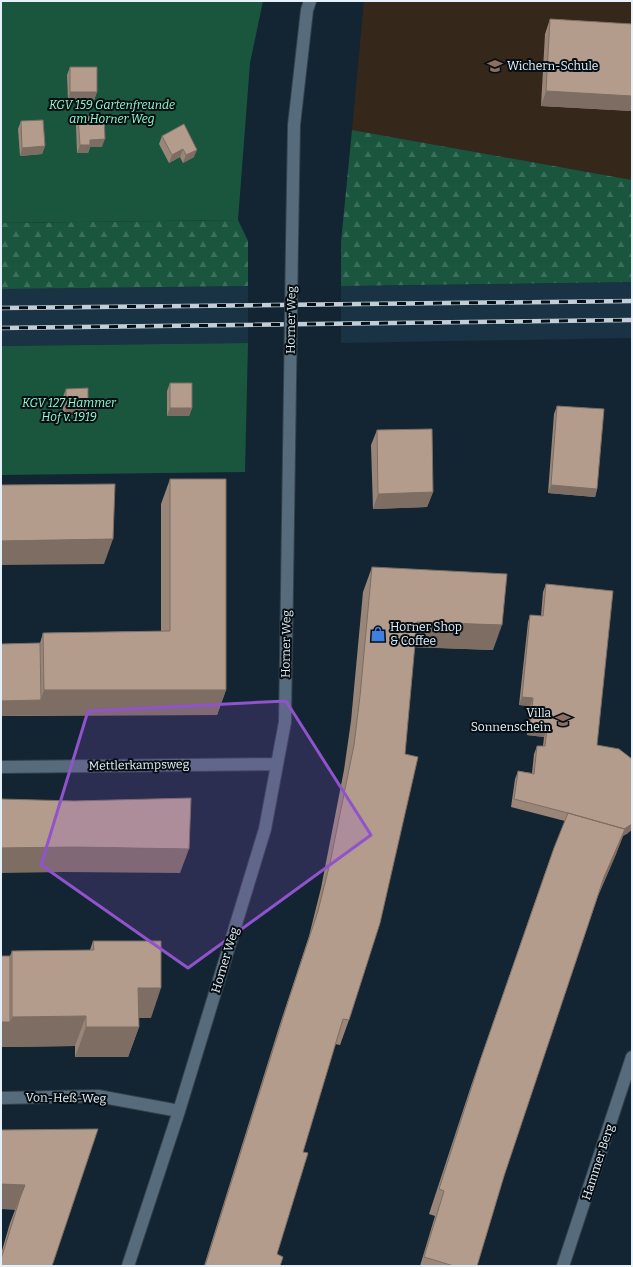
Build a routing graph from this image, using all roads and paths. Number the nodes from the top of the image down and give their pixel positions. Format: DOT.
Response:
graph roads {
  1 [pos="310,1"];
  2 [pos="277,764"];
  3 [pos="1,767"];
  4 [pos="632,1057"];
  5 [pos="1,1098"];
  6 [pos="179,1111"];
  7 [pos="128,1266"];
  8 [pos="563,1266"];
  1 -- 2 [label="street, Horner Weg, bridge"];
  2 -- 3 [label="street, Mettlerkampsweg"];
  2 -- 6 [label="street, Horner Weg"];
  4 -- 8 [label="street, Hammer Berg"];
  5 -- 6 [label="street, Von-Heß-Weg"];
  6 -- 7 [label="street, Horner Weg"];
}
